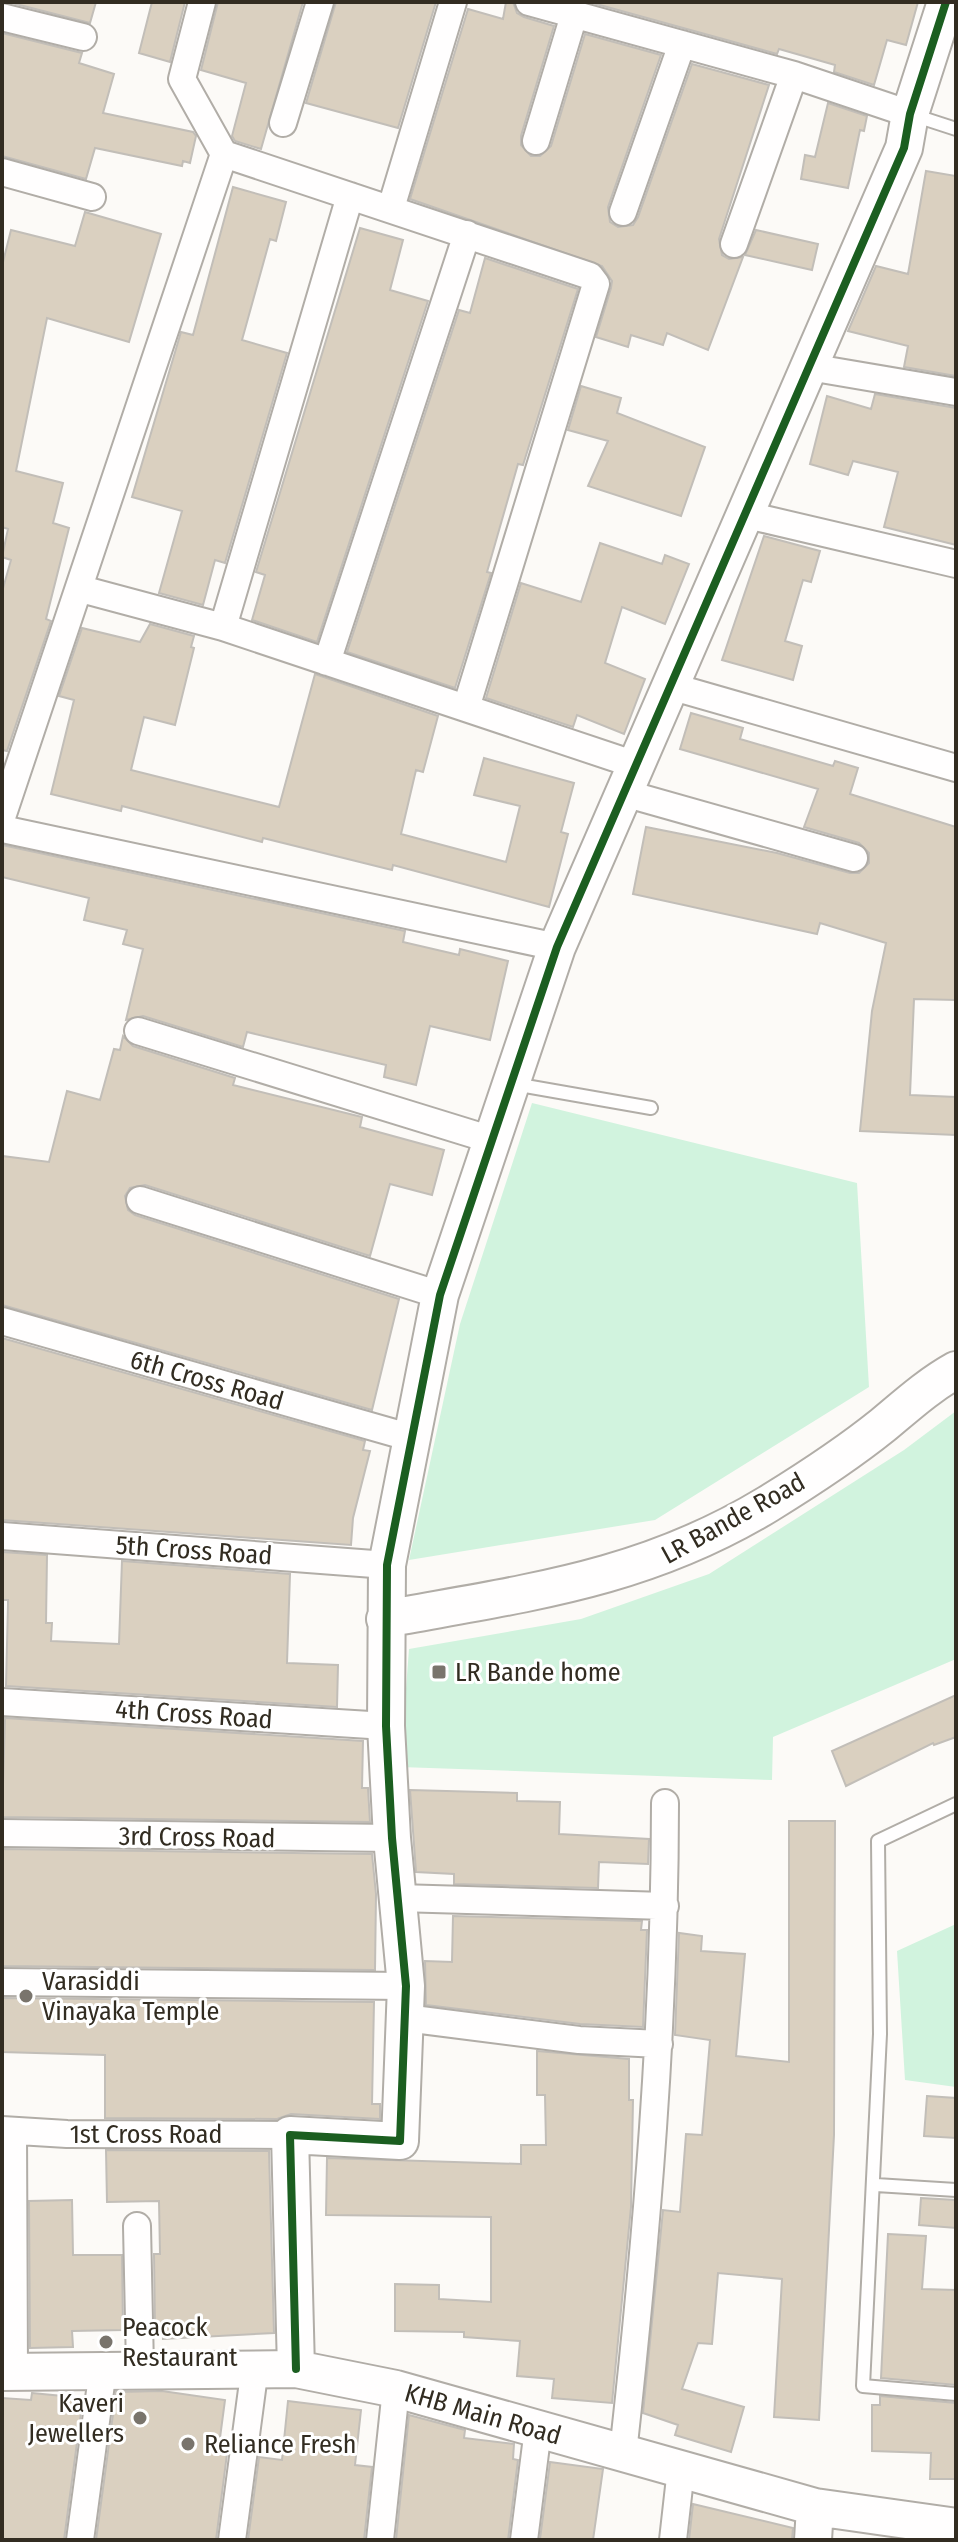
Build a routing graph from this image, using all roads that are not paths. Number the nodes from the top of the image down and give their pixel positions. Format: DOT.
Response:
graph roads {
  1 [pos="202,2"];
  2 [pos="320,2"];
  3 [pos="453,2"];
  4 [pos="529,2"];
  5 [pos="946,2"];
  6 [pos="574,15"];
  7 [pos="2,17"];
  8 [pos="83,37"];
  9 [pos="682,44"];
  10 [pos="794,75"];
  11 [pos="910,114"];
  12 [pos="283,123"];
  13 [pos="956,129"];
  14 [pos="536,141"];
  15 [pos="224,154"];
  16 [pos="2,172"];
  17 [pos="350,196"];
  18 [pos="92,197"];
  19 [pos="391,208"];
  20 [pos="623,212"];
  21 [pos="467,234"];
  22 [pos="734,244"];
  23 [pos="809,367"];
  24 [pos="956,392"];
  25 [pos="747,515"];
  26 [pos="956,564"];
  27 [pos="81,589"];
  28 [pos="223,627"];
  29 [pos="327,662"];
  30 [pos="670,686"];
  31 [pos="466,708"];
  32 [pos="956,768"];
  33 [pos="630,779"];
  34 [pos="2,817"];
  35 [pos="2,829"];
  36 [pos="854,858"];
  37 [pos="557,947"];
  38 [pos="138,1031"];
  39 [pos="511,1084"];
  40 [pos="651,1108"];
  41 [pos="492,1140"];
  42 [pos="140,1200"];
  43 [pos="440,1295"];
  44 [pos="2,1321"];
  45 [pos="956,1370"];
  46 [pos="412,1438"];
  47 [pos="2,1536"];
  48 [pos="387,1565"];
  49 [pos="385,1619"];
  50 [pos="2,1702"];
  51 [pos="386,1726"];
  52 [pos="665,1803"];
  53 [pos="956,1804"];
  54 [pos="2,1833"];
  55 [pos="392,1838"];
  56 [pos="398,1898"];
  57 [pos="665,1906"];
  58 [pos="2,1982"];
  59 [pos="406,2002"];
  60 [pos="659,2044"];
  61 [pos="8,2130"];
  62 [pos="290,2135"];
  63 [pos="876,2185"];
  64 [pos="956,2190"];
  65 [pos="137,2226"];
  66 [pos="255,2367"];
  67 [pos="140,2368"];
  68 [pos="103,2369"];
  69 [pos="296,2369"];
  70 [pos="8,2372"];
  71 [pos="396,2389"];
  72 [pos="956,2394"];
  73 [pos="538,2429"];
  74 [pos="623,2453"];
  75 [pos="681,2469"];
  76 [pos="814,2524"];
  77 [pos="956,2527"];
  78 [pos="80,2540"];
  79 [pos="232,2540"];
  80 [pos="380,2540"];
  81 [pos="524,2540"];
  82 [pos="673,2540"];
  1 -- 15 [label="street"];
  2 -- 12 [label="street"];
  3 -- 19 [label="street"];
  4 -- 6 [label="street"];
  5 -- 11 [label="street"];
  6 -- 9 [label="street"];
  6 -- 14 [label="street"];
  7 -- 8 [label="street"];
  9 -- 10 [label="street"];
  9 -- 20 [label="street"];
  10 -- 11 [label="street"];
  10 -- 22 [label="street"];
  11 -- 13 [label="lane"];
  11 -- 23 [label="street"];
  15 -- 17 [label="street"];
  15 -- 27 [label="street"];
  16 -- 18 [label="street"];
  17 -- 19 [label="street"];
  17 -- 28 [label="street"];
  19 -- 21 [label="street"];
  21 -- 29 [label="street"];
  21 -- 31 [label="street"];
  23 -- 24 [label="street"];
  23 -- 25 [label="street"];
  25 -- 26 [label="street"];
  25 -- 30 [label="street"];
  27 -- 28 [label="street"];
  27 -- 34 [label="street"];
  28 -- 29 [label="street"];
  29 -- 31 [label="street"];
  30 -- 32 [label="street"];
  30 -- 33 [label="street"];
  31 -- 33 [label="street"];
  33 -- 36 [label="street"];
  33 -- 37 [label="street"];
  35 -- 37 [label="street"];
  37 -- 39 [label="street"];
  38 -- 41 [label="street"];
  39 -- 40 [label="lane"];
  39 -- 41 [label="street"];
  41 -- 43 [label="street"];
  42 -- 43 [label="street"];
  43 -- 46 [label="street"];
  44 -- 46 [label="street, 6th Cross Road"];
  45 -- 49 [label="street, LR Bande Road"];
  46 -- 48 [label="street"];
  47 -- 48 [label="street, 5th Cross Road"];
  48 -- 49 [label="street"];
  49 -- 51 [label="street"];
  50 -- 51 [label="street, 4th Cross Road"];
  51 -- 55 [label="street"];
  52 -- 57 [label="street"];
  53 -- 63 [label="lane"];
  54 -- 55 [label="street, 3rd Cross Road"];
  55 -- 56 [label="street"];
  56 -- 57 [label="street"];
  56 -- 59 [label="street"];
  57 -- 60 [label="street"];
  58 -- 59 [label="street"];
  59 -- 60 [label="street"];
  59 -- 62 [label="street"];
  60 -- 74 [label="street"];
  61 -- 62 [label="street, 1st Cross Road"];
  61 -- 70 [label="street"];
  62 -- 69 [label="street"];
  63 -- 64 [label="lane"];
  63 -- 72 [label="lane"];
  65 -- 67 [label="street"];
  66 -- 67 [label="street, KHB Main Road"];
  66 -- 69 [label="street, KHB Main Road"];
  66 -- 79 [label="street"];
  67 -- 68 [label="street, KHB Main Road"];
  68 -- 70 [label="street, KHB Main Road"];
  68 -- 78 [label="street"];
  69 -- 71 [label="street, KHB Main Road"];
  71 -- 73 [label="street, KHB Main Road"];
  71 -- 80 [label="street"];
  73 -- 74 [label="street, KHB Main Road"];
  73 -- 81 [label="street"];
  74 -- 75 [label="street, KHB Main Road"];
  75 -- 76 [label="street, KHB Main Road"];
  75 -- 82 [label="street"];
  76 -- 77 [label="street, KHB Main Road"];
}
